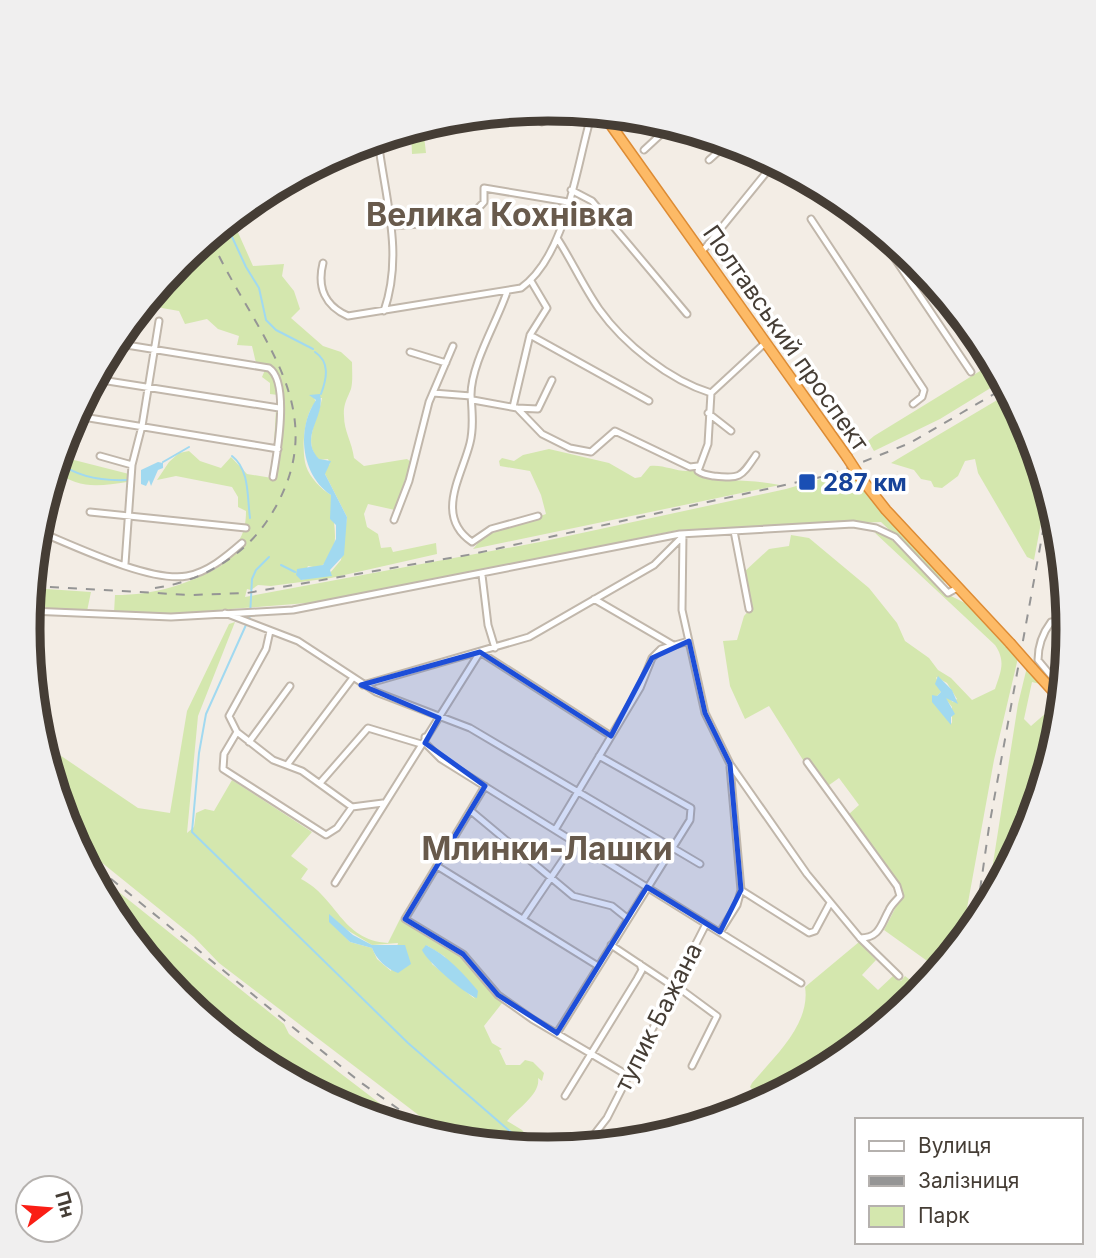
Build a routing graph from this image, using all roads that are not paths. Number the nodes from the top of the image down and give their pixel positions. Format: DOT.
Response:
graph roads {
  1 [pos="589,123"];
  2 [pos="611,126"];
  3 [pos="661,134"];
  4 [pos="380,150"];
  5 [pos="644,150"];
  6 [pos="719,151"];
  7 [pos="709,160"];
  8 [pos="765,170"];
  9 [pos="571,190"];
  10 [pos="568,202"];
  11 [pos="811,219"];
  12 [pos="392,226"];
  13 [pos="557,238"];
  14 [pos="701,253"];
  15 [pos="894,258"];
  16 [pos="323,263"];
  17 [pos="531,281"];
  18 [pos="507,292"];
  19 [pos="384,311"];
  20 [pos="687,314"];
  21 [pos="159,321"];
  22 [pos="530,335"];
  23 [pos="765,342"];
  24 [pos="127,345"];
  25 [pos="453,345"];
  26 [pos="155,350"];
  27 [pos="410,352"];
  28 [pos="446,363"];
  29 [pos="971,372"];
  30 [pos="552,380"];
  31 [pos="105,381"];
  32 [pos="149,388"];
  33 [pos="433,393"];
  34 [pos="711,393"];
  35 [pos="472,398"];
  36 [pos="649,401"];
  37 [pos="912,404"];
  38 [pos="279,408"];
  39 [pos="515,408"];
  40 [pos="708,413"];
  41 [pos="88,415"];
  42 [pos="142,426"];
  43 [pos="731,431"];
  44 [pos="278,449"];
  45 [pos="756,454"];
  46 [pos="100,456"];
  47 [pos="132,465"];
  48 [pos="698,466"];
  49 [pos="273,477"];
  50 [pos="90,512"];
  51 [pos="538,516"];
  52 [pos="130,517"];
  53 [pos="394,520"];
  54 [pos="246,528"];
  55 [pos="734,531"];
  56 [pos="683,534"];
  57 [pos="49,535"];
  58 [pos="242,544"];
  59 [pos="125,564"];
  60 [pos="482,575"];
  61 [pos="959,587"];
  62 [pos="594,599"];
  63 [pos="749,609"];
  64 [pos="41,611"];
  65 [pos="267,611"];
  66 [pos="223,613"];
  67 [pos="1056,621"];
  68 [pos="262,628"];
  69 [pos="270,631"];
  70 [pos="689,641"];
  71 [pos="673,645"];
  72 [pos="495,648"];
  73 [pos="481,652"];
  74 [pos="1053,678"];
  75 [pos="352,679"];
  76 [pos="361,685"];
  77 [pos="290,686"];
  78 [pos="1052,689"];
  79 [pos="439,718"];
  80 [pos="237,732"];
  81 [pos="611,736"];
  82 [pos="425,737"];
  83 [pos="249,742"];
  84 [pos="421,744"];
  85 [pos="599,756"];
  86 [pos="807,762"];
  87 [pos="730,764"];
  88 [pos="286,765"];
  89 [pos="320,783"];
  90 [pos="485,786"];
  91 [pos="577,793"];
  92 [pos="383,803"];
  93 [pos="352,807"];
  94 [pos="471,811"];
  95 [pos="555,830"];
  96 [pos="575,842"];
  97 [pos="673,848"];
  98 [pos="700,864"];
  99 [pos="437,866"];
  100 [pos="550,880"];
  101 [pos="335,883"];
  102 [pos="649,888"];
  103 [pos="741,890"];
  104 [pos="830,903"];
  105 [pos="627,918"];
  106 [pos="523,919"];
  107 [pos="706,924"];
  108 [pos="720,932"];
  109 [pos="860,938"];
  110 [pos="611,945"];
  111 [pos="640,964"];
  112 [pos="598,966"];
  113 [pos="899,976"];
  114 [pos="801,983"];
  115 [pos="674,986"];
  116 [pos="557,1033"];
  117 [pos="592,1054"];
  118 [pos="692,1066"];
  119 [pos="627,1075"];
  120 [pos="565,1096"];
  121 [pos="597,1132"];
  122 [pos="595,1134"];
  1 -- 9 [label="street"];
  2 -- 14 [label="highway, Полтавський проспект"];
  3 -- 5 [label="street"];
  4 -- 12 [label="street"];
  6 -- 7 [label="street"];
  8 -- 14 [label="street"];
  9 -- 10 [label="street"];
  9 -- 20 [label="street"];
  10 -- 12 [label="street"];
  10 -- 13 [label="street"];
  11 -- 37 [label="street"];
  12 -- 19 [label="street"];
  13 -- 17 [label="street"];
  13 -- 34 [label="street"];
  14 -- 23 [label="highway, Полтавський проспект"];
  15 -- 29 [label="street"];
  16 -- 19 [label="street"];
  17 -- 18 [label="street"];
  17 -- 22 [label="street"];
  18 -- 19 [label="street"];
  18 -- 35 [label="street"];
  21 -- 26 [label="street"];
  22 -- 36 [label="street"];
  22 -- 39 [label="street"];
  23 -- 34 [label="street"];
  23 -- 61 [label="highway, Полтавський проспект, bridge"];
  24 -- 26 [label="street"];
  25 -- 28 [label="street"];
  26 -- 32 [label="street"];
  26 -- 38 [label="street"];
  27 -- 28 [label="street"];
  28 -- 33 [label="street"];
  30 -- 39 [label="street"];
  31 -- 32 [label="street"];
  32 -- 38 [label="street"];
  32 -- 42 [label="street"];
  33 -- 35 [label="street"];
  33 -- 53 [label="street"];
  34 -- 40 [label="street"];
  35 -- 39 [label="street"];
  35 -- 51 [label="street"];
  38 -- 44 [label="street"];
  39 -- 48 [label="street"];
  40 -- 43 [label="street"];
  40 -- 48 [label="street"];
  41 -- 42 [label="street"];
  42 -- 44 [label="street"];
  42 -- 47 [label="street"];
  44 -- 49 [label="street"];
  45 -- 48 [label="street"];
  46 -- 47 [label="street"];
  47 -- 52 [label="street"];
  50 -- 52 [label="street"];
  52 -- 54 [label="street"];
  52 -- 59 [label="street"];
  55 -- 56 [label="street"];
  55 -- 61 [label="street"];
  55 -- 63 [label="street"];
  56 -- 60 [label="street"];
  56 -- 62 [label="street"];
  56 -- 70 [label="street"];
  57 -- 59 [label="street"];
  58 -- 59 [label="street"];
  60 -- 65 [label="street"];
  60 -- 72 [label="street"];
  61 -- 78 [label="highway, Полтавський проспект, bridge"];
  62 -- 71 [label="street"];
  62 -- 72 [label="street"];
  64 -- 66 [label="street"];
  65 -- 66 [label="street"];
  65 -- 68 [label="street"];
  66 -- 68 [label="street"];
  67 -- 74 [label="street"];
  68 -- 69 [label="street"];
  69 -- 75 [label="street"];
  69 -- 80 [label="street"];
  70 -- 71 [label="street"];
  70 -- 87 [label="street"];
  71 -- 81 [label="street"];
  72 -- 73 [label="street"];
  73 -- 76 [label="street"];
  73 -- 79 [label="street"];
  73 -- 81 [label="street"];
  75 -- 76 [label="street"];
  75 -- 88 [label="street"];
  76 -- 79 [label="street"];
  77 -- 83 [label="street"];
  79 -- 82 [label="street"];
  79 -- 91 [label="street"];
  80 -- 83 [label="street"];
  80 -- 93 [label="street"];
  81 -- 85 [label="street"];
  82 -- 84 [label="street"];
  82 -- 90 [label="street"];
  83 -- 88 [label="street"];
  84 -- 89 [label="street"];
  84 -- 92 [label="street"];
  85 -- 91 [label="street"];
  85 -- 97 [label="street"];
  86 -- 109 [label="street"];
  87 -- 103 [label="street"];
  87 -- 104 [label="street"];
  88 -- 89 [label="street"];
  89 -- 93 [label="street"];
  90 -- 94 [label="street"];
  90 -- 95 [label="street"];
  91 -- 95 [label="street"];
  91 -- 97 [label="street"];
  92 -- 93 [label="street"];
  92 -- 101 [label="street"];
  94 -- 99 [label="street"];
  94 -- 100 [label="street"];
  95 -- 96 [label="street"];
  96 -- 100 [label="street"];
  96 -- 102 [label="street"];
  97 -- 98 [label="street"];
  97 -- 102 [label="street"];
  99 -- 106 [label="street"];
  99 -- 116 [label="street"];
  100 -- 105 [label="street"];
  100 -- 106 [label="street"];
  102 -- 105 [label="street"];
  102 -- 107 [label="street"];
  103 -- 104 [label="street"];
  103 -- 108 [label="street"];
  104 -- 109 [label="street"];
  105 -- 110 [label="street"];
  106 -- 112 [label="street"];
  107 -- 108 [label="street"];
  107 -- 115 [label="street, тупик Бажана"];
  108 -- 114 [label="street"];
  109 -- 113 [label="street"];
  110 -- 111 [label="street"];
  110 -- 112 [label="street"];
  111 -- 115 [label="street"];
  111 -- 117 [label="street"];
  112 -- 116 [label="street"];
  115 -- 118 [label="street"];
  115 -- 119 [label="street, тупик Бажана"];
  116 -- 117 [label="street"];
  117 -- 119 [label="street"];
  117 -- 120 [label="street"];
  119 -- 121 [label="street, тупик Бажана"];
  121 -- 122 [label="street, тупик Бажана"];
}
